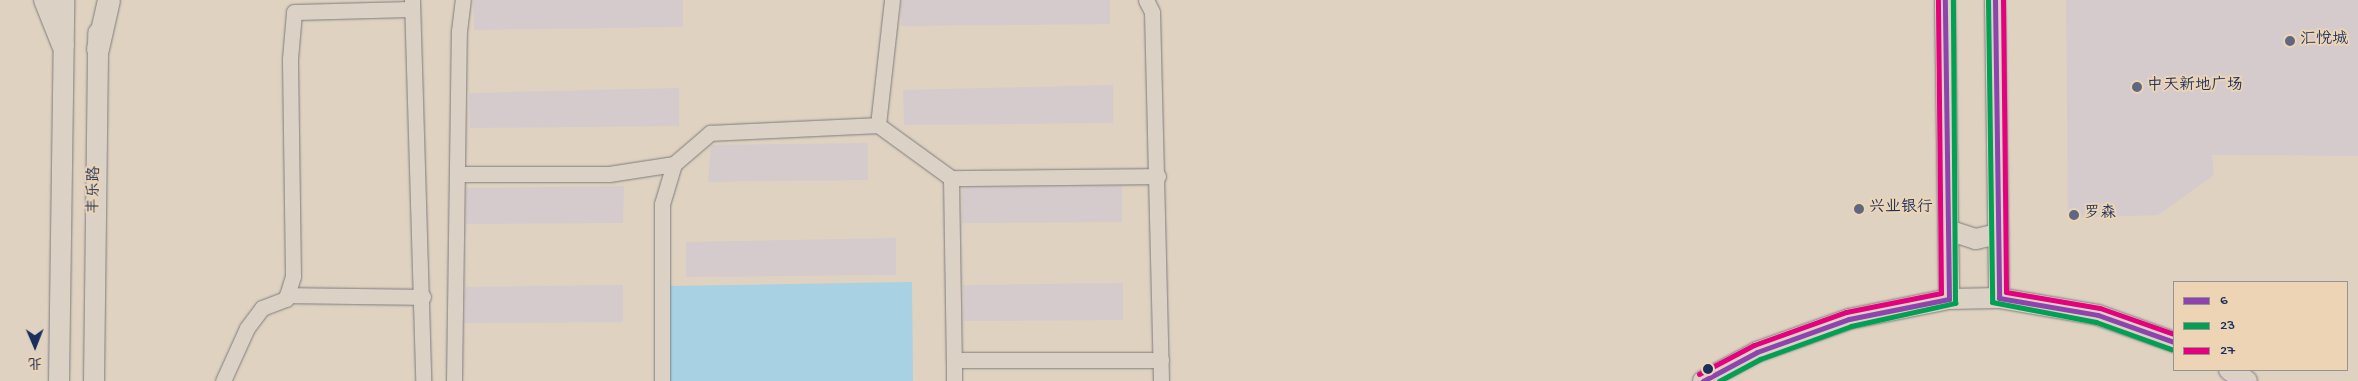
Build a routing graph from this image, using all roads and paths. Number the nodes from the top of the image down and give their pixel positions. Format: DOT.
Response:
graph roads {
  1 [pos="45,0"];
  2 [pos="64,0"];
  3 [pos="99,0"];
  4 [pos="109,0"];
  5 [pos="463,0"];
  6 [pos="892,0"];
  7 [pos="1146,0"];
  8 [pos="1945,0"];
  9 [pos="1995,0"];
  10 [pos="411,5"];
  11 [pos="63,45"];
  12 [pos="98,49"];
  13 [pos="878,125"];
  14 [pos="674,164"];
  15 [pos="460,174"];
  16 [pos="1158,176"];
  17 [pos="951,178"];
  18 [pos="1948,230"];
  19 [pos="1998,234"];
  20 [pos="287,294"];
  21 [pos="423,297"];
  22 [pos="1999,298"];
  23 [pos="1949,299"];
  24 [pos="2173,342"];
  25 [pos="954,360"];
  26 [pos="1161,360"];
  27 [pos="2231,371"];
  28 [pos="59,381"];
  29 [pos="94,381"];
  30 [pos="224,381"];
  31 [pos="423,381"];
  32 [pos="454,381"];
  33 [pos="662,381"];
  34 [pos="954,381"];
  35 [pos="1161,381"];
  36 [pos="1703,381"];
  37 [pos="2247,381"];
  1 -- 11 [label="main road"];
  2 -- 11 [label="main road"];
  3 -- 12 [label="main road, 丰乐路"];
  4 -- 12 [label="main road"];
  5 -- 15 [label="street"];
  6 -- 13 [label="street"];
  7 -- 16 [label="street"];
  8 -- 18 [label="main road"];
  9 -- 19 [label="main road"];
  10 -- 20 [label="street"];
  10 -- 21 [label="street"];
  11 -- 28 [label="main road"];
  12 -- 29 [label="main road, 丰乐路"];
  13 -- 14 [label="street"];
  13 -- 17 [label="street"];
  14 -- 15 [label="street"];
  14 -- 33 [label="street"];
  15 -- 32 [label="street"];
  16 -- 17 [label="street"];
  16 -- 26 [label="street"];
  17 -- 25 [label="street"];
  18 -- 19 [label="main road"];
  18 -- 23 [label="main road"];
  19 -- 22 [label="main road"];
  20 -- 21 [label="street"];
  20 -- 30 [label="street"];
  21 -- 31 [label="street"];
  22 -- 23 [label="main road"];
  22 -- 24 [label="main road"];
  23 -- 36 [label="main road"];
  25 -- 26 [label="street"];
  25 -- 34 [label="street"];
  26 -- 35 [label="street"];
  27 -- 37 [label="main road"];
}
